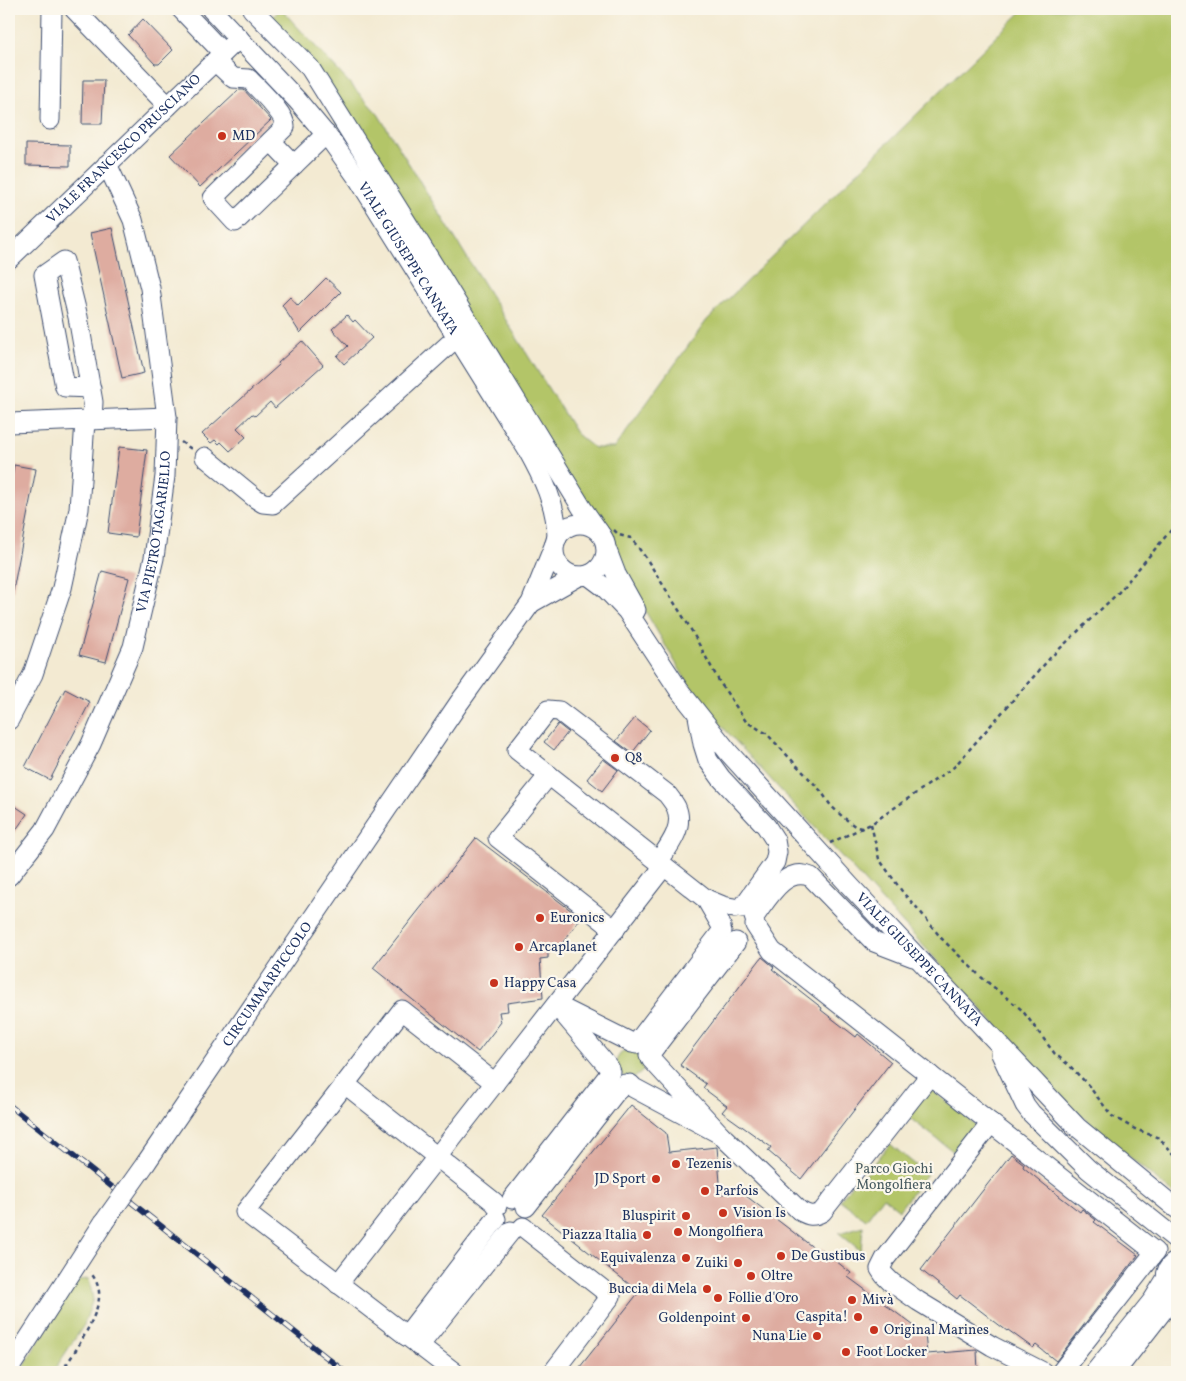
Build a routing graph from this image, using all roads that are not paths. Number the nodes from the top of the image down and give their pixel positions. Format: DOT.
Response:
graph roads {
  1 [pos="52,9"];
  2 [pos="74,9"];
  3 [pos="181,9"];
  4 [pos="211,9"];
  5 [pos="252,9"];
  6 [pos="239,38"];
  7 [pos="219,57"];
  8 [pos="168,106"];
  9 [pos="50,120"];
  10 [pos="326,134"];
  11 [pos="271,141"];
  12 [pos="107,164"];
  13 [pos="294,165"];
  14 [pos="9,260"];
  15 [pos="457,337"];
  16 [pos="91,388"];
  17 [pos="89,420"];
  18 [pos="9,423"];
  19 [pos="166,425"];
  20 [pos="205,458"];
  21 [pos="606,536"];
  22 [pos="556,542"];
  23 [pos="583,575"];
  24 [pos="531,603"];
  25 [pos="679,690"];
  26 [pos="697,713"];
  27 [pos="9,720"];
  28 [pos="736,760"];
  29 [pos="549,775"];
  30 [pos="721,778"];
  31 [pos="661,864"];
  32 [pos="9,876"];
  33 [pos="706,899"];
  34 [pos="871,908"];
  35 [pos="746,915"];
  36 [pos="854,921"];
  37 [pos="615,930"];
  38 [pos="730,935"];
  39 [pos="772,951"];
  40 [pos="919,959"];
  41 [pos="556,1005"];
  42 [pos="996,1042"];
  43 [pos="642,1050"];
  44 [pos="930,1075"];
  45 [pos="619,1077"];
  46 [pos="495,1083"];
  47 [pos="345,1084"];
  48 [pos="1054,1103"];
  49 [pos="991,1123"];
  50 [pos="1048,1131"];
  51 [pos="720,1134"];
  52 [pos="437,1156"];
  53 [pos="508,1208"];
  54 [pos="1177,1209"];
  55 [pos="517,1229"];
  56 [pos="1177,1240"];
  57 [pos="1155,1252"];
  58 [pos="1172,1275"];
  59 [pos="338,1284"];
  60 [pos="1177,1296"];
  61 [pos="412,1341"];
  62 [pos="992,1346"];
  63 [pos="9,1369"];
  64 [pos="454,1372"];
  65 [pos="553,1372"];
  66 [pos="1014,1372"];
  67 [pos="1044,1372"];
  68 [pos="1062,1372"];
  69 [pos="1095,1372"];
  70 [pos="1115,1372"];
  1 -- 9 [label="street"];
  2 -- 8 [label="street"];
  3 -- 7 [label="street"];
  4 -- 6 [label="street, VIALE GIUSEPPE CANNATA"];
  5 -- 21 [label="street, VIALE GIUSEPPE CANNATA"];
  6 -- 7 [label="street, VIALE FRANCESCO PRUSCIANO"];
  6 -- 10 [label="street, VIALE GIUSEPPE CANNATA"];
  7 -- 8 [label="street, VIALE FRANCESCO PRUSCIANO"];
  7 -- 11 [label="street"];
  8 -- 12 [label="street, VIALE FRANCESCO PRUSCIANO"];
  10 -- 13 [label="street"];
  10 -- 15 [label="street, VIALE GIUSEPPE CANNATA"];
  11 -- 13 [label="street"];
  11 -- 13 [label="street"];
  12 -- 14 [label="street, VIALE FRANCESCO PRUSCIANO"];
  12 -- 19 [label="street, VIA PIETRO TAGARIELLO"];
  15 -- 20 [label="street"];
  15 -- 22 [label="street, VIALE GIUSEPPE CANNATA"];
  16 -- 16 [label="street"];
  16 -- 17 [label="street"];
  17 -- 18 [label="street"];
  17 -- 19 [label="street"];
  17 -- 27 [label="street"];
  19 -- 32 [label="street, VIA PIETRO TAGARIELLO"];
  21 -- 22 [label="street"];
  21 -- 23 [label="street"];
  21 -- 25 [label="street, VIALE GIUSEPPE CANNATA"];
  22 -- 23 [label="street"];
  22 -- 24 [label="street, CIRCUMMARPICCOLO"];
  23 -- 24 [label="street, CIRCUMMARPICCOLO"];
  23 -- 25 [label="street, VIALE GIUSEPPE CANNATA"];
  24 -- 63 [label="street, CIRCUMMARPICCOLO, bridge"];
  25 -- 26 [label="street, VIALE GIUSEPPE CANNATA"];
  26 -- 28 [label="street, VIALE GIUSEPPE CANNATA"];
  26 -- 30 [label="street"];
  28 -- 30 [label="street"];
  28 -- 34 [label="street, VIALE GIUSEPPE CANNATA"];
  29 -- 31 [label="street"];
  29 -- 31 [label="street"];
  29 -- 37 [label="street"];
  30 -- 35 [label="street"];
  31 -- 33 [label="street"];
  31 -- 37 [label="street"];
  33 -- 35 [label="street"];
  33 -- 38 [label="street"];
  34 -- 36 [label="street"];
  34 -- 40 [label="street, VIALE GIUSEPPE CANNATA"];
  35 -- 36 [label="street"];
  35 -- 38 [label="street"];
  35 -- 38 [label="street"];
  35 -- 39 [label="street"];
  36 -- 40 [label="street"];
  37 -- 41 [label="street"];
  38 -- 39 [label="street"];
  38 -- 43 [label="street"];
  39 -- 44 [label="street"];
  40 -- 42 [label="street, VIALE GIUSEPPE CANNATA"];
  41 -- 43 [label="street"];
  41 -- 45 [label="street"];
  41 -- 46 [label="street"];
  42 -- 48 [label="street, VIALE GIUSEPPE CANNATA"];
  42 -- 50 [label="street"];
  43 -- 45 [label="street"];
  43 -- 45 [label="street"];
  43 -- 51 [label="street"];
  44 -- 49 [label="street"];
  44 -- 51 [label="street"];
  45 -- 51 [label="street"];
  45 -- 53 [label="street"];
  46 -- 47 [label="street"];
  46 -- 52 [label="street"];
  47 -- 52 [label="street"];
  47 -- 59 [label="street"];
  48 -- 50 [label="street"];
  48 -- 54 [label="street, VIALE GIUSEPPE CANNATA"];
  49 -- 57 [label="street"];
  49 -- 62 [label="street"];
  50 -- 56 [label="street"];
  52 -- 53 [label="street"];
  52 -- 59 [label="street"];
  53 -- 55 [label="street"];
  53 -- 55 [label="street"];
  53 -- 61 [label="street"];
  55 -- 61 [label="street"];
  55 -- 65 [label="street"];
  57 -- 58 [label="street"];
  57 -- 68 [label="street"];
  58 -- 69 [label="street"];
  59 -- 61 [label="street"];
  60 -- 70 [label="street"];
  61 -- 64 [label="street"];
  62 -- 66 [label="street"];
  62 -- 67 [label="street"];
}
